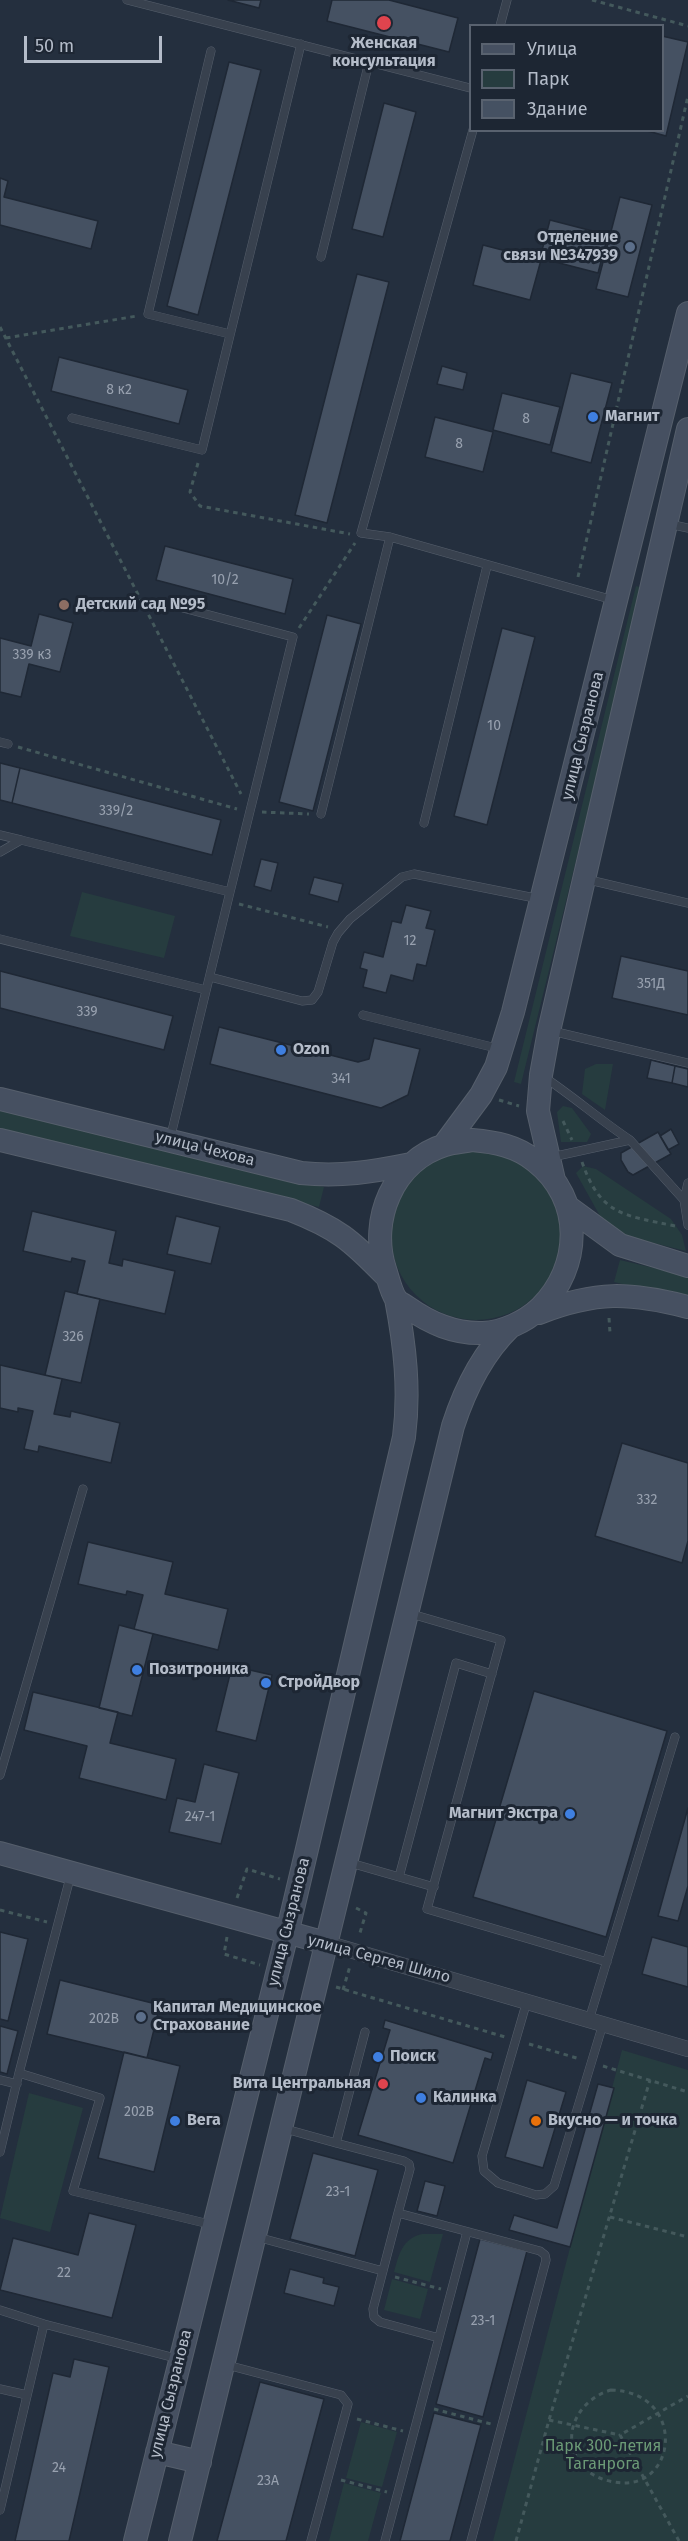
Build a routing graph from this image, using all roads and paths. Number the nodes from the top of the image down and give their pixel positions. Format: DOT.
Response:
graph roads {
  1 [pos="127,0"];
  2 [pos="507,0"];
  3 [pos="592,0"];
  4 [pos="501,24"];
  5 [pos="688,26"];
  6 [pos="301,45"];
  7 [pos="211,51"];
  8 [pos="369,62"];
  9 [pos="469,87"];
  10 [pos="688,96"];
  11 [pos="471,132"];
  12 [pos="321,257"];
  13 [pos="148,314"];
  14 [pos="687,323"];
  15 [pos="0,327"];
  16 [pos="230,334"];
  17 [pos="6,338"];
  18 [pos="72,418"];
  19 [pos="688,429"];
  20 [pos="202,450"];
  21 [pos="638,517"];
  22 [pos="677,526"];
  23 [pos="361,533"];
  24 [pos="390,537"];
  25 [pos="487,566"];
  26 [pos="576,590"];
  27 [pos="617,601"];
  28 [pos="183,608"];
  29 [pos="293,637"];
  30 [pos="4,743"];
  31 [pos="250,812"];
  32 [pos="321,814"];
  33 [pos="424,823"];
  34 [pos="0,835"];
  35 [pos="21,840"];
  36 [pos="0,852"];
  37 [pos="584,879"];
  38 [pos="230,892"];
  39 [pos="541,900"];
  40 [pos="228,902"];
  41 [pos="688,903"];
  42 [pos="341,930"];
  43 [pos="0,939"];
  44 [pos="210,977"];
  45 [pos="206,990"];
  46 [pos="363,1015"];
  47 [pos="549,1031"];
  48 [pos="502,1049"];
  49 [pos="688,1063"];
  50 [pos="541,1075"];
  51 [pos="0,1099"];
  52 [pos="0,1140"];
  53 [pos="170,1140"];
  54 [pos="630,1140"];
  55 [pos="444,1145"];
  56 [pos="411,1164"];
  57 [pos="551,1169"];
  58 [pos="688,1183"];
  59 [pos="684,1200"];
  60 [pos="568,1207"];
  61 [pos="688,1225"];
  62 [pos="688,1266"];
  63 [pos="388,1278"];
  64 [pos="396,1299"];
  65 [pos="688,1306"];
  66 [pos="532,1316"];
  67 [pos="510,1327"];
  68 [pos="83,1490"];
  69 [pos="407,1613"];
  70 [pos="492,1674"];
  71 [pos="675,1737"];
  72 [pos="0,1775"];
  73 [pos="0,1853"];
  74 [pos="346,1862"];
  75 [pos="71,1873"];
  76 [pos="399,1877"];
  77 [pos="434,1887"];
  78 [pos="0,1910"];
  79 [pos="58,1925"];
  80 [pos="287,1934"];
  81 [pos="326,1943"];
  82 [pos="607,1962"];
  83 [pos="527,2001"];
  84 [pos="596,2022"];
  85 [pos="365,2032"];
  86 [pos="688,2049"];
  87 [pos="20,2073"];
  88 [pos="0,2080"];
  89 [pos="651,2080"];
  90 [pos="17,2084"];
  91 [pos="280,2128"];
  92 [pos="336,2143"];
  93 [pos="0,2152"];
  94 [pos="398,2213"];
  95 [pos="610,2217"];
  96 [pos="213,2225"];
  97 [pos="467,2232"];
  98 [pos="254,2236"];
  99 [pos="688,2237"];
  100 [pos="382,2272"];
  101 [pos="451,2292"];
  102 [pos="0,2310"];
  103 [pos="44,2324"];
  104 [pos="439,2338"];
  105 [pos="180,2359"];
  106 [pos="223,2364"];
  107 [pos="0,2389"];
  108 [pos="27,2395"];
  109 [pos="688,2396"];
  110 [pos="421,2405"];
  111 [pos="658,2413"];
  112 [pos="344,2416"];
  113 [pos="549,2420"];
  114 [pos="572,2424"];
  115 [pos="501,2427"];
  116 [pos="413,2434"];
  117 [pos="620,2435"];
  118 [pos="157,2452"];
  119 [pos="200,2462"];
  120 [pos="328,2476"];
  121 [pos="643,2477"];
  122 [pos="397,2495"];
  123 [pos="0,2510"];
  124 [pos="135,2541"];
  125 [pos="180,2541"];
  126 [pos="311,2541"];
  127 [pos="385,2541"];
  128 [pos="471,2541"];
  129 [pos="516,2541"];
  130 [pos="680,2541"];
  1 -- 6 [label="lane"];
  2 -- 4 [label="lane"];
  3 -- 5 [label="path"];
  6 -- 8 [label="lane"];
  6 -- 16 [label="lane"];
  7 -- 13 [label="lane"];
  8 -- 9 [label="lane"];
  8 -- 12 [label="lane"];
  10 -- 26 [label="path"];
  11 -- 23 [label="lane"];
  13 -- 16 [label="lane"];
  13 -- 17 [label="path"];
  14 -- 21 [label="main road, улица Сызранова"];
  15 -- 17 [label="path"];
  16 -- 20 [label="lane"];
  17 -- 31 [label="path"];
  18 -- 20 [label="lane"];
  19 -- 22 [label="main road, улица Сызранова"];
  20 -- 23 [label="path"];
  21 -- 22 [label="main road"];
  21 -- 27 [label="main road, улица Сызранова"];
  22 -- 37 [label="main road, улица Сызранова"];
  23 -- 24 [label="lane"];
  23 -- 29 [label="path"];
  24 -- 25 [label="lane"];
  24 -- 32 [label="lane"];
  25 -- 26 [label="lane"];
  25 -- 33 [label="lane"];
  26 -- 27 [label="lane"];
  27 -- 39 [label="main road, улица Сызранова"];
  28 -- 29 [label="lane"];
  29 -- 31 [label="lane"];
  30 -- 31 [label="path"];
  31 -- 32 [label="path"];
  31 -- 38 [label="lane"];
  34 -- 35 [label="lane"];
  35 -- 36 [label="lane"];
  35 -- 38 [label="lane"];
  37 -- 41 [label="lane"];
  37 -- 47 [label="main road, улица Сызранова"];
  38 -- 40 [label="lane"];
  39 -- 42 [label="lane"];
  39 -- 48 [label="main road, улица Сызранова"];
  40 -- 42 [label="path"];
  40 -- 44 [label="lane"];
  42 -- 44 [label="lane"];
  43 -- 45 [label="lane"];
  44 -- 45 [label="lane"];
  45 -- 53 [label="lane"];
  46 -- 48 [label="lane"];
  47 -- 49 [label="lane"];
  47 -- 50 [label="main road, улица Сызранова"];
  48 -- 55 [label="main road, улица Сызранова"];
  50 -- 54 [label="lane"];
  50 -- 57 [label="main road, улица Сызранова"];
  51 -- 53 [label="main road, улица Чехова"];
  52 -- 63 [label="main road"];
  53 -- 56 [label="main road, улица Чехова"];
  54 -- 57 [label="lane"];
  54 -- 59 [label="lane"];
  55 -- 56 [label="main road"];
  55 -- 57 [label="main road"];
  56 -- 63 [label="main road"];
  57 -- 60 [label="main road"];
  58 -- 59 [label="lane"];
  59 -- 61 [label="lane"];
  60 -- 62 [label="main road"];
  60 -- 66 [label="main road"];
  63 -- 64 [label="main road"];
  64 -- 67 [label="main road"];
  64 -- 80 [label="main road, улица Сызранова"];
  65 -- 66 [label="main road"];
  66 -- 67 [label="main road"];
  67 -- 69 [label="main road"];
  68 -- 72 [label="lane"];
  69 -- 70 [label="lane"];
  69 -- 74 [label="main road"];
  70 -- 76 [label="lane"];
  70 -- 77 [label="lane"];
  71 -- 82 [label="lane"];
  73 -- 75 [label="main road, улица Сергея Шило"];
  74 -- 76 [label="lane"];
  74 -- 81 [label="main road"];
  75 -- 79 [label="lane"];
  75 -- 80 [label="main road, улица Сергея Шило"];
  76 -- 77 [label="lane"];
  77 -- 82 [label="lane"];
  78 -- 79 [label="path"];
  79 -- 87 [label="lane"];
  80 -- 81 [label="main road, улица Сергея Шило"];
  80 -- 96 [label="main road, улица Сызранова"];
  81 -- 83 [label="street, улица Сергея Шило"];
  81 -- 91 [label="main road"];
  82 -- 84 [label="lane"];
  83 -- 84 [label="street, улица Сергея Шило"];
  83 -- 84 [label="lane"];
  84 -- 86 [label="street, улица Сергея Шило"];
  85 -- 92 [label="lane"];
  87 -- 90 [label="lane"];
  87 -- 96 [label="lane"];
  88 -- 90 [label="lane"];
  89 -- 95 [label="path"];
  90 -- 93 [label="lane"];
  91 -- 92 [label="lane"];
  91 -- 98 [label="main road"];
  92 -- 94 [label="lane"];
  94 -- 97 [label="lane"];
  94 -- 100 [label="lane"];
  95 -- 99 [label="path"];
  95 -- 113 [label="path"];
  96 -- 105 [label="main road, улица Сызранова"];
  97 -- 101 [label="lane"];
  97 -- 115 [label="lane"];
  98 -- 100 [label="lane"];
  98 -- 106 [label="main road"];
  100 -- 101 [label="path"];
  100 -- 104 [label="lane"];
  101 -- 104 [label="lane"];
  102 -- 103 [label="lane"];
  103 -- 105 [label="lane"];
  103 -- 108 [label="lane"];
  104 -- 110 [label="lane"];
  105 -- 118 [label="main road, улица Сызранова"];
  106 -- 112 [label="lane"];
  106 -- 119 [label="main road"];
  107 -- 108 [label="lane"];
  108 -- 123 [label="lane"];
  109 -- 111 [label="path"];
  110 -- 115 [label="path"];
  110 -- 116 [label="lane"];
  111 -- 114 [label="path"];
  111 -- 117 [label="path"];
  111 -- 121 [label="path"];
  112 -- 116 [label="path"];
  112 -- 120 [label="lane"];
  113 -- 114 [label="path"];
  113 -- 129 [label="path"];
  114 -- 117 [label="path"];
  114 -- 121 [label="path"];
  115 -- 128 [label="lane"];
  116 -- 122 [label="lane"];
  117 -- 121 [label="path"];
  118 -- 119 [label="main road"];
  118 -- 124 [label="main road, улица Сызранова"];
  119 -- 125 [label="main road"];
  120 -- 122 [label="path"];
  120 -- 126 [label="lane"];
  121 -- 130 [label="path"];
  122 -- 127 [label="lane"];
}
